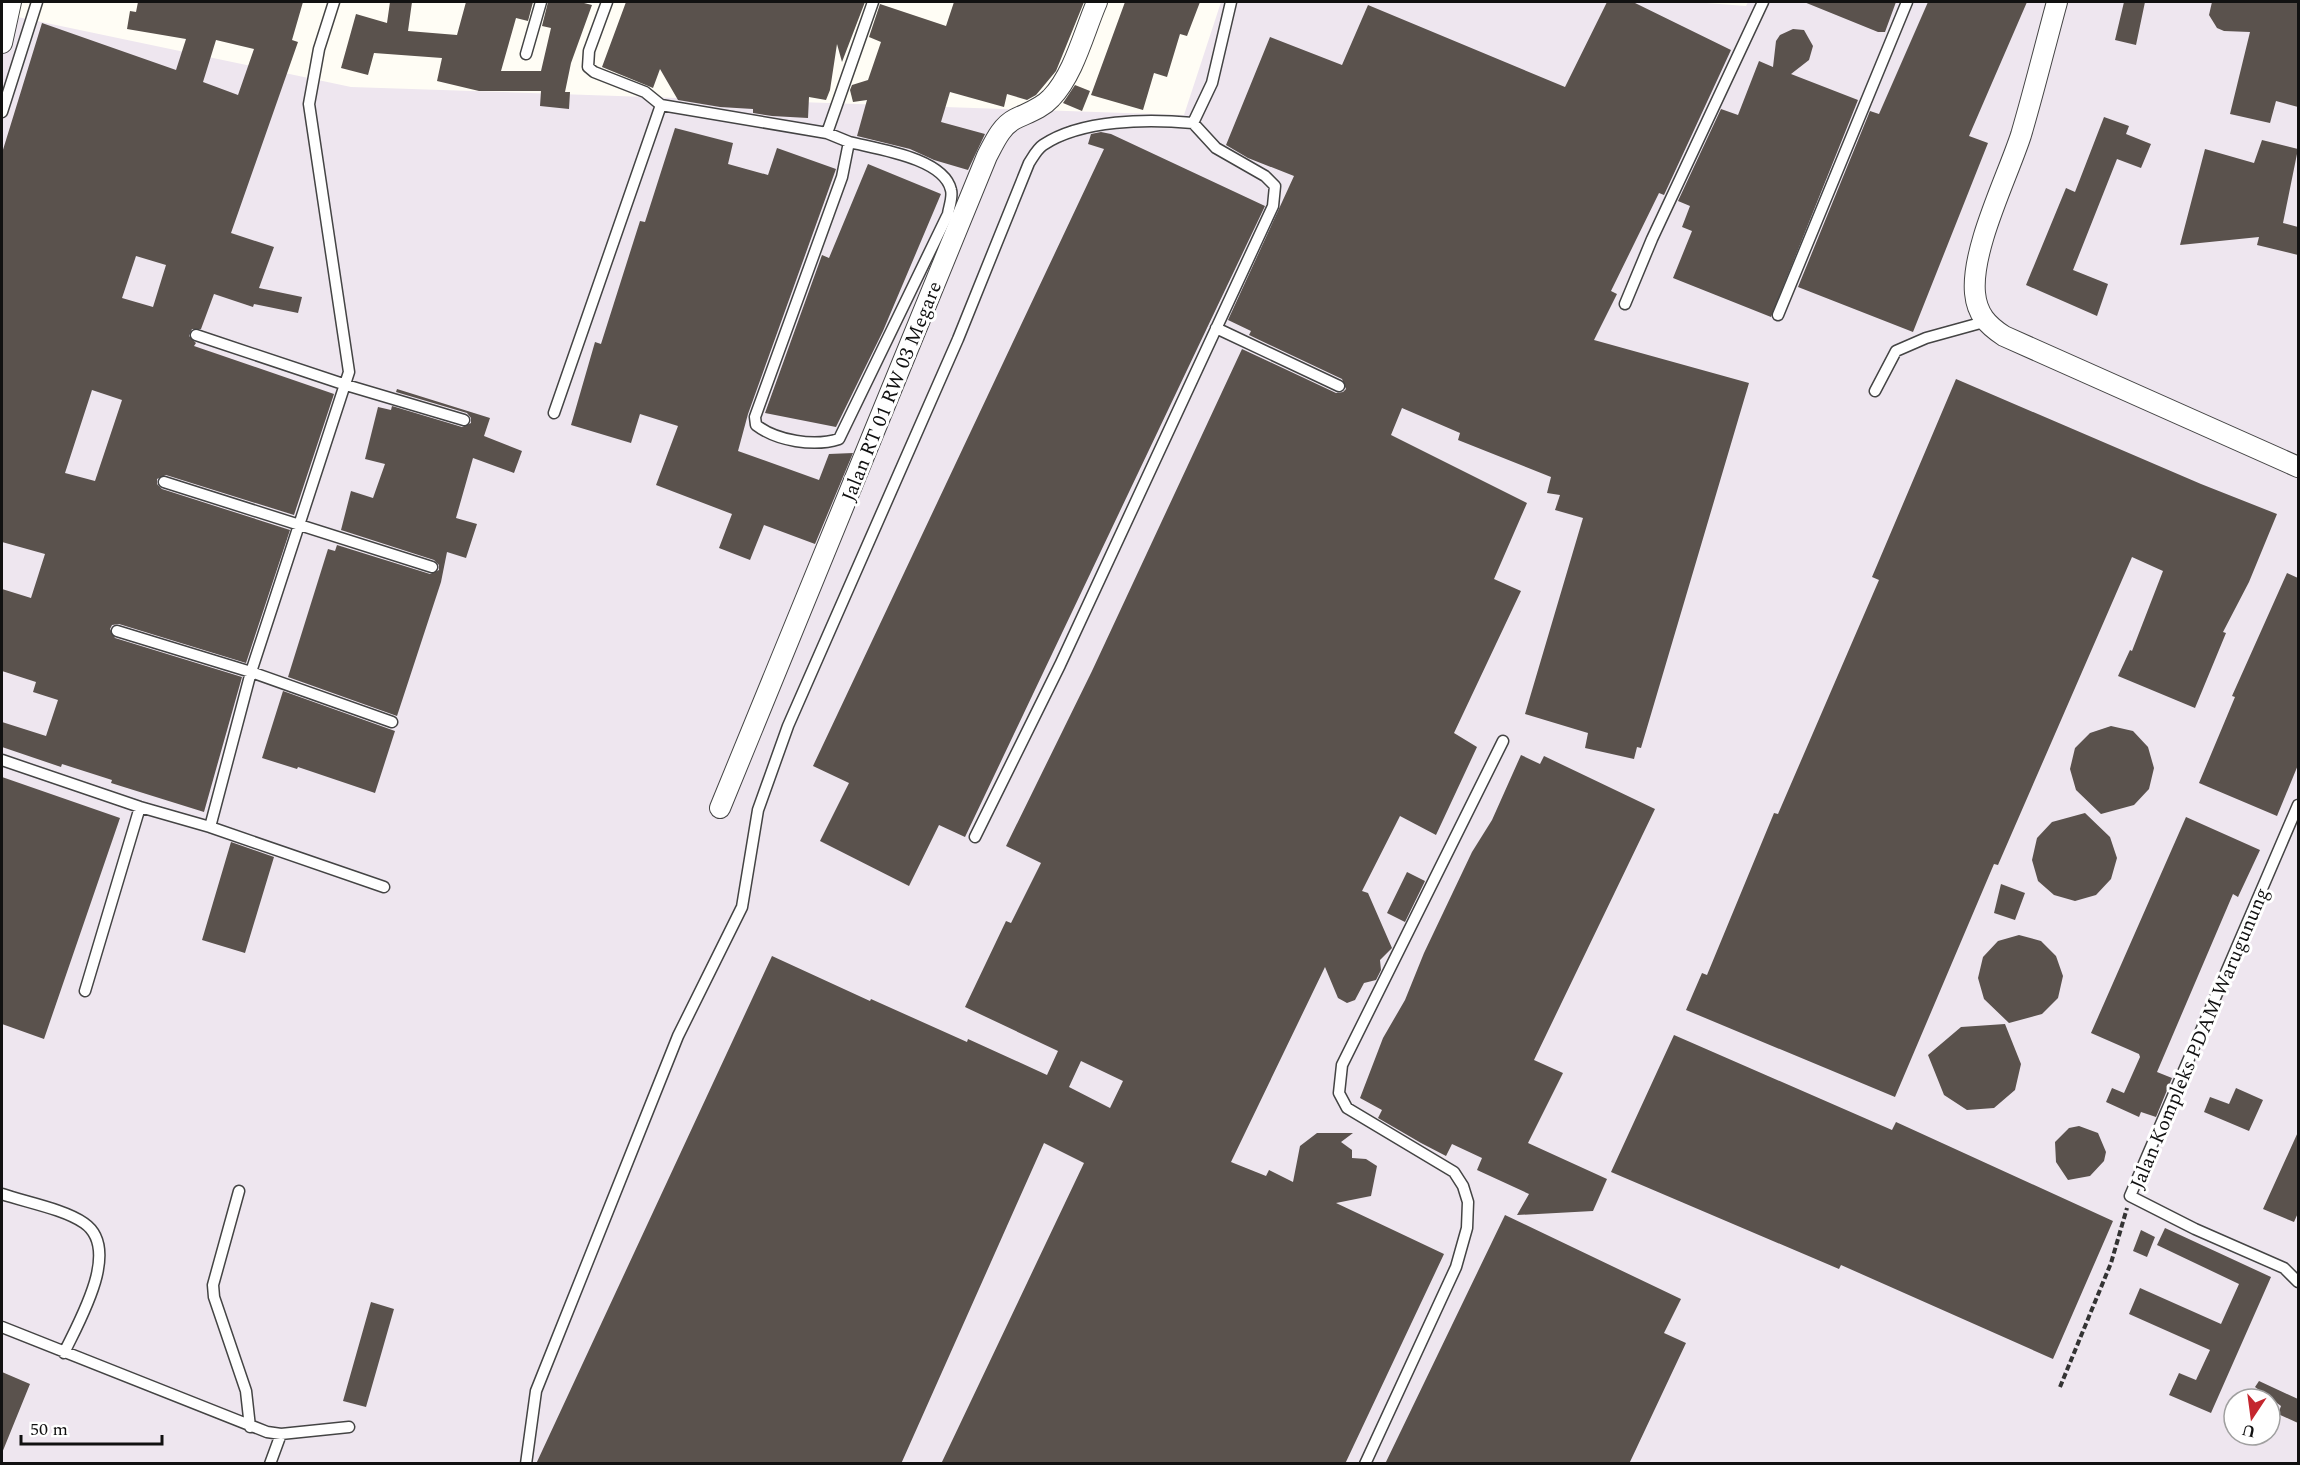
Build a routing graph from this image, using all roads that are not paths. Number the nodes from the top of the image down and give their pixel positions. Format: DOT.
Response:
graph roads {
  1 [pos="11,2"];
  2 [pos="37,2"];
  3 [pos="334,2"];
  4 [pos="541,2"];
  5 [pos="607,2"];
  6 [pos="873,2"];
  7 [pos="1097,2"];
  8 [pos="1231,2"];
  9 [pos="1763,2"];
  10 [pos="1907,2"];
  11 [pos="2057,2"];
  12 [pos="2,43"];
  13 [pos="526,54"];
  14 [pos="661,105"];
  15 [pos="2,112"];
  16 [pos="1193,123"];
  17 [pos="827,133"];
  18 [pos="849,142"];
  19 [pos="1625,304"];
  20 [pos="1778,315"];
  21 [pos="1984,322"];
  22 [pos="1216,328"];
  23 [pos="196,336"];
  24 [pos="346,386"];
  25 [pos="1339,386"];
  26 [pos="1875,391"];
  27 [pos="554,413"];
  28 [pos="464,420"];
  29 [pos="2298,467"];
  30 [pos="165,482"];
  31 [pos="300,526"];
  32 [pos="432,567"];
  33 [pos="117,631"];
  34 [pos="251,672"];
  35 [pos="392,722"];
  36 [pos="1503,741"];
  37 [pos="2,760"];
  38 [pos="2298,805"];
  39 [pos="140,807"];
  40 [pos="720,808"];
  41 [pos="210,827"];
  42 [pos="975,837"];
  43 [pos="384,887"];
  44 [pos="86,991"];
  45 [pos="238,1191"];
  46 [pos="2,1194"];
  47 [pos="2298,1282"];
  48 [pos="2,1327"];
  49 [pos="64,1353"];
  50 [pos="250,1427"];
  51 [pos="349,1427"];
  52 [pos="281,1434"];
  53 [pos="270,1464"];
  54 [pos="526,1464"];
  55 [pos="1365,1464"];
  1 -- 12 [label="street"];
  2 -- 15 [label="lane"];
  3 -- 24 [label="lane"];
  4 -- 13 [label="lane"];
  5 -- 14 [label="lane"];
  6 -- 17 [label="lane"];
  7 -- 40 [label="street, Jalan RT 01 RW 03 Megare"];
  8 -- 16 [label="lane"];
  9 -- 19 [label="lane"];
  10 -- 20 [label="lane"];
  11 -- 21 [label="street"];
  14 -- 17 [label="lane"];
  14 -- 27 [label="lane"];
  16 -- 22 [label="lane"];
  16 -- 54 [label="lane"];
  17 -- 18 [label="lane"];
  18 -- 18 [label="lane"];
  21 -- 26 [label="lane"];
  21 -- 29 [label="street"];
  22 -- 25 [label="lane"];
  22 -- 42 [label="lane"];
  23 -- 24 [label="lane"];
  24 -- 28 [label="lane"];
  24 -- 31 [label="lane"];
  30 -- 31 [label="lane"];
  31 -- 32 [label="lane"];
  31 -- 34 [label="lane"];
  33 -- 34 [label="lane"];
  34 -- 35 [label="lane"];
  34 -- 41 [label="lane"];
  36 -- 55 [label="lane"];
  37 -- 39 [label="lane"];
  38 -- 47 [label="lane, Jalan Kompleks PDAM Warugunung"];
  39 -- 41 [label="lane"];
  39 -- 44 [label="lane"];
  41 -- 43 [label="lane"];
  45 -- 50 [label="lane"];
  46 -- 49 [label="lane"];
  48 -- 49 [label="lane"];
  49 -- 50 [label="lane"];
  50 -- 52 [label="lane"];
  51 -- 52 [label="lane"];
  52 -- 53 [label="lane"];
}
